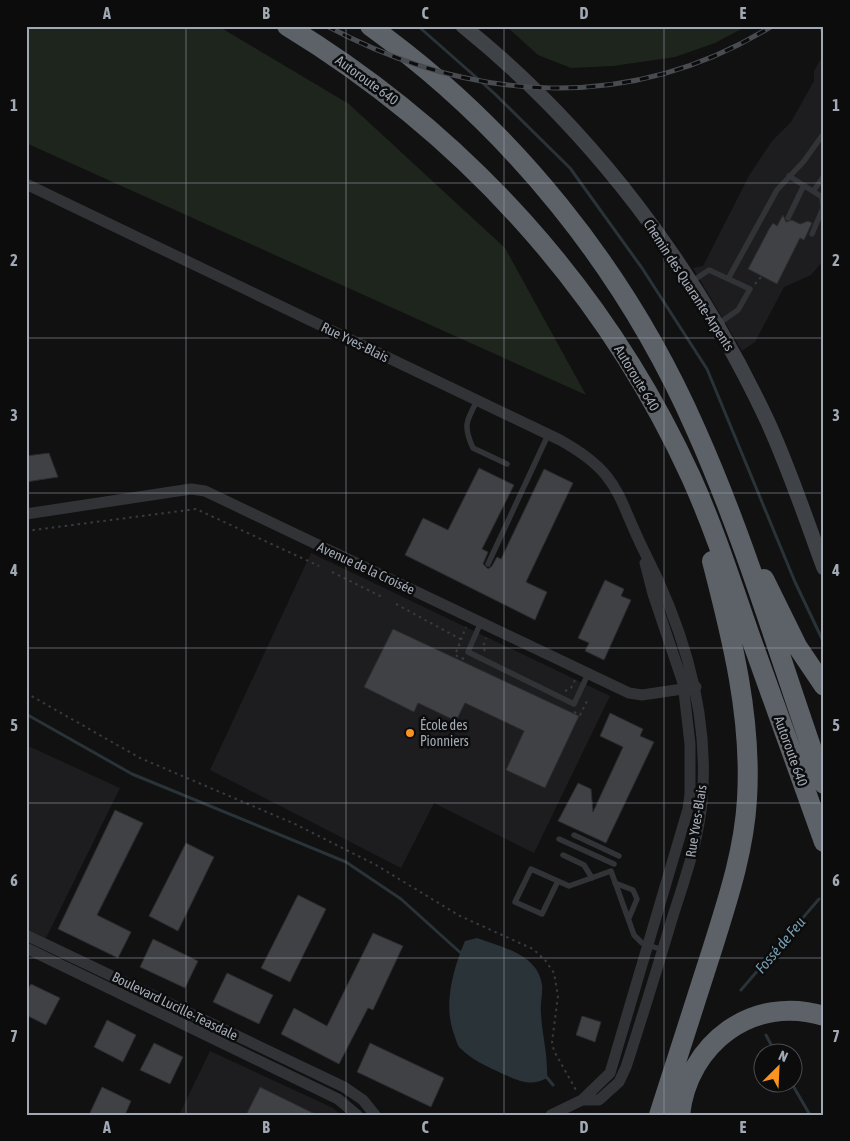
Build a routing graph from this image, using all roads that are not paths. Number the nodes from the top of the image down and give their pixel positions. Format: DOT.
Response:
graph roads {
  1 [pos="287,26"];
  2 [pos="370,26"];
  3 [pos="463,26"];
  4 [pos="824,133"];
  5 [pos="789,176"];
  6 [pos="824,176"];
  7 [pos="26,184"];
  8 [pos="804,185"];
  9 [pos="814,190"];
  10 [pos="788,218"];
  11 [pos="812,234"];
  12 [pos="728,279"];
  13 [pos="690,282"];
  14 [pos="716,325"];
  15 [pos="477,401"];
  16 [pos="548,435"];
  17 [pos="507,464"];
  18 [pos="687,469"];
  19 [pos="723,498"];
  20 [pos="26,514"];
  21 [pos="488,564"];
  22 [pos="824,568"];
  23 [pos="481,622"];
  24 [pos="588,674"];
  25 [pos="824,686"];
  26 [pos="690,689"];
  27 [pos="824,784"];
  28 [pos="688,809"];
  29 [pos="700,812"];
  30 [pos="574,835"];
  31 [pos="559,839"];
  32 [pos="824,842"];
  33 [pos="563,855"];
  34 [pos="619,856"];
  35 [pos="614,864"];
  36 [pos="592,878"];
  37 [pos="558,881"];
  38 [pos="615,883"];
  39 [pos="629,918"];
  40 [pos="26,935"];
  41 [pos="648,946"];
  42 [pos="26,948"];
  43 [pos="663,950"];
  44 [pos="103,972"];
  45 [pos="98,983"];
  46 [pos="824,1016"];
  47 [pos="246,1040"];
  48 [pos="241,1052"];
  49 [pos="580,1096"];
  50 [pos="357,1115"];
  51 [pos="375,1115"];
  52 [pos="551,1115"];
  53 [pos="659,1115"];
  54 [pos="680,1115"];
  1 -- 18 [label="highway, Autoroute 640"];
  2 -- 19 [label="highway, Autoroute 640"];
  3 -- 13 [label="street, Chemin des Quarante-Arpents"];
  4 -- 5 [label="lane"];
  5 -- 8 [label="lane"];
  5 -- 12 [label="lane"];
  6 -- 9 [label="lane"];
  7 -- 15 [label="street, Rue Yves-Blais"];
  8 -- 9 [label="lane"];
  8 -- 10 [label="lane"];
  9 -- 11 [label="lane"];
  12 -- 13 [label="lane"];
  12 -- 14 [label="lane"];
  13 -- 14 [label="street, Chemin des Quarante-Arpents"];
  14 -- 22 [label="street, Chemin des Quarante-Arpents"];
  15 -- 16 [label="street, Rue Yves-Blais"];
  15 -- 17 [label="lane"];
  16 -- 21 [label="lane"];
  16 -- 26 [label="street, Rue Yves-Blais"];
  18 -- 32 [label="highway, Autoroute 640"];
  18 -- 53 [label="highway"];
  19 -- 25 [label="highway"];
  19 -- 27 [label="highway, Autoroute 640"];
  20 -- 23 [label="street, Avenue de la Croisée"];
  23 -- 24 [label="street, Avenue de la Croisée"];
  23 -- 24 [label="lane"];
  24 -- 26 [label="street, Avenue de la Croisée"];
  26 -- 28 [label="street, Rue Yves-Blais"];
  26 -- 29 [label="street, Rue Yves-Blais"];
  28 -- 29 [label="lane"];
  28 -- 41 [label="street, Rue Yves-Blais"];
  29 -- 43 [label="street, Rue Yves-Blais"];
  30 -- 34 [label="lane"];
  31 -- 35 [label="lane"];
  33 -- 36 [label="lane"];
  36 -- 37 [label="lane"];
  36 -- 38 [label="lane"];
  37 -- 37 [label="lane"];
  38 -- 39 [label="lane"];
  38 -- 39 [label="lane"];
  39 -- 41 [label="lane"];
  40 -- 44 [label="street, Boulevard Lucille-Teasdale"];
  41 -- 43 [label="lane"];
  41 -- 49 [label="street, Rue Yves-Blais"];
  42 -- 45 [label="street, Boulevard Lucille-Teasdale"];
  43 -- 49 [label="street, Rue Yves-Blais"];
  44 -- 45 [label="street, Boulevard Lucille-Teasdale"];
  44 -- 47 [label="street, Boulevard Lucille-Teasdale"];
  45 -- 48 [label="street, Boulevard Lucille-Teasdale"];
  46 -- 54 [label="highway"];
  47 -- 48 [label="street, Boulevard Lucille-Teasdale"];
  47 -- 51 [label="street, Boulevard Lucille-Teasdale"];
  48 -- 50 [label="street, Boulevard Lucille-Teasdale"];
  49 -- 52 [label="street, Rue Yves-Blais"];
}
